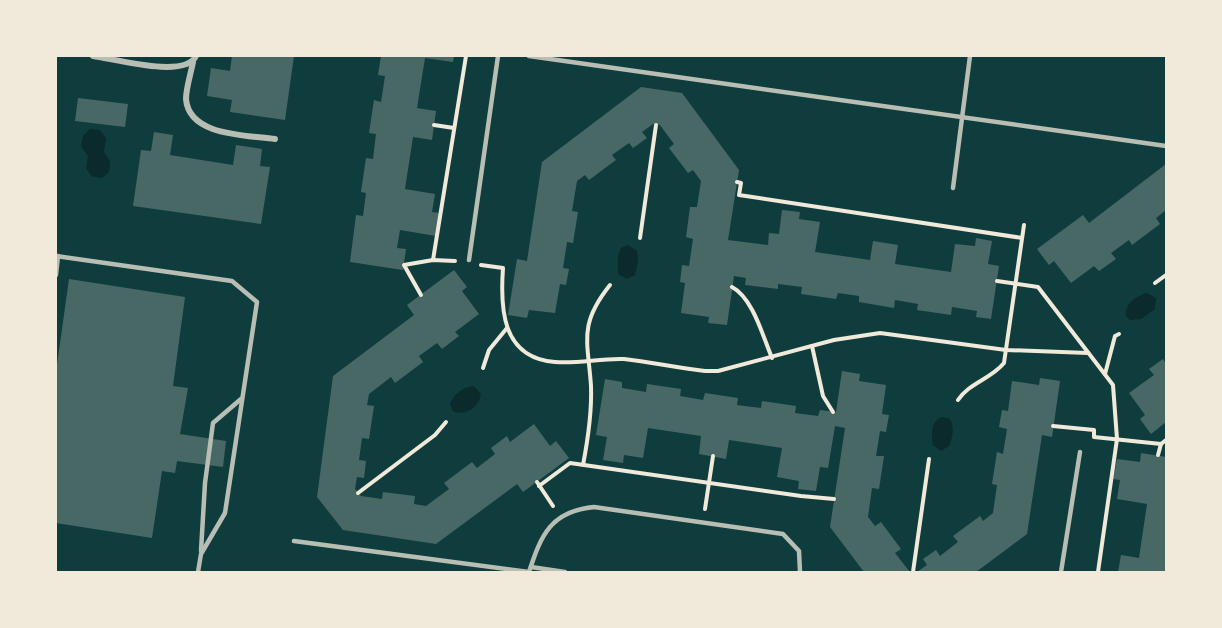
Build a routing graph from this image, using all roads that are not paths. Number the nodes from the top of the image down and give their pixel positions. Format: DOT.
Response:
graph roads {
  1 [pos="93,56"];
  2 [pos="498,56"];
  3 [pos="529,56"];
  4 [pos="970,56"];
  5 [pos="194,59"];
  6 [pos="961,117"];
  7 [pos="275,139"];
  8 [pos="1167,146"];
  9 [pos="953,188"];
  10 [pos="57,256"];
  11 [pos="469,260"];
  12 [pos="56,276"];
  13 [pos="241,399"];
  14 [pos="1080,452"];
  15 [pos="294,541"];
  16 [pos="201,554"];
  17 [pos="530,571"];
  18 [pos="198,573"];
  19 [pos="565,573"];
  20 [pos="800,573"];
  21 [pos="1061,573"];
  1 -- 5 [label="street"];
  2 -- 11 [label="lane"];
  3 -- 6 [label="lane"];
  4 -- 6 [label="lane"];
  5 -- 7 [label="street"];
  6 -- 8 [label="lane"];
  6 -- 9 [label="lane"];
  10 -- 12 [label="lane"];
  10 -- 13 [label="lane"];
  13 -- 16 [label="lane"];
  13 -- 16 [label="lane"];
  14 -- 21 [label="lane"];
  15 -- 17 [label="lane"];
  16 -- 18 [label="lane"];
  17 -- 19 [label="lane"];
  17 -- 20 [label="lane"];
}
